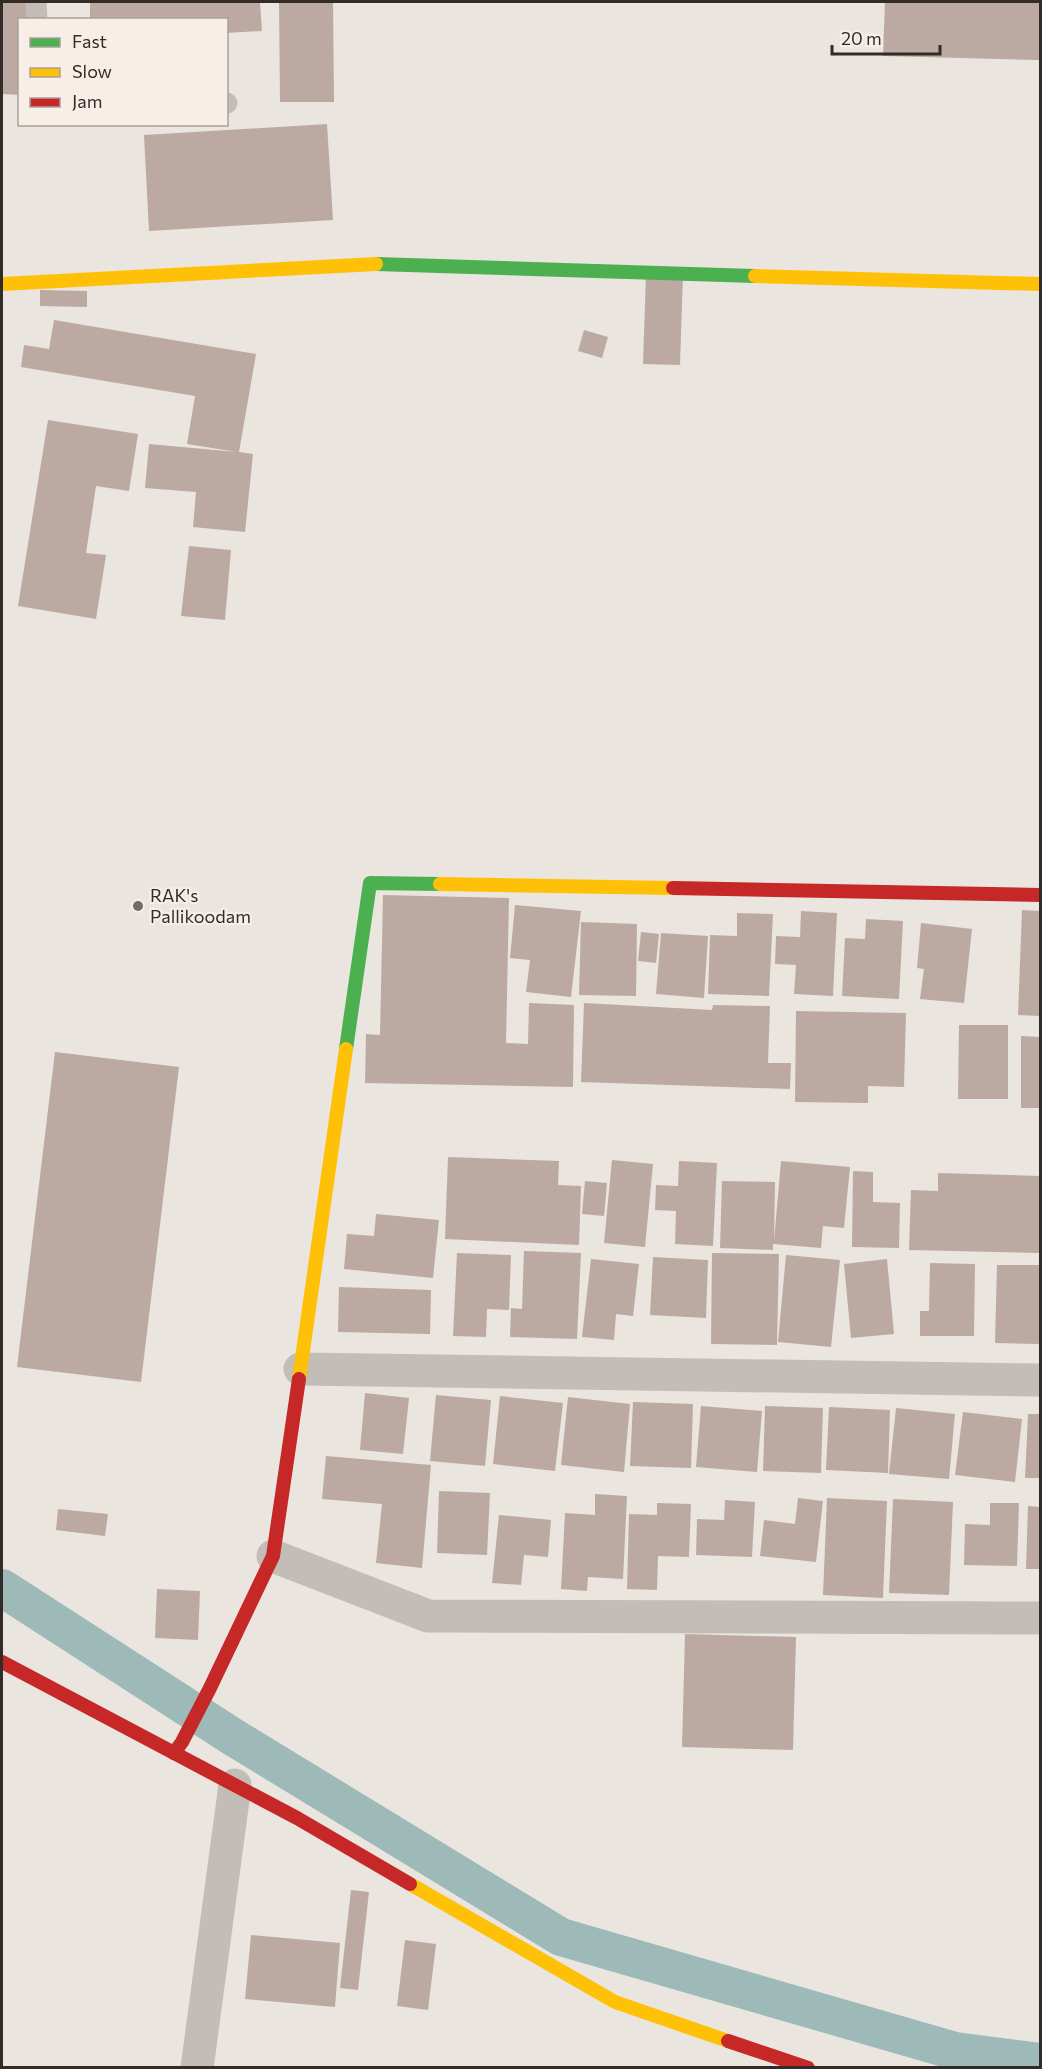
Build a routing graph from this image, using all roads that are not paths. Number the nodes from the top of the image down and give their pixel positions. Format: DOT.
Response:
graph roads {
  1 [pos="36,2"];
  2 [pos="37,18"];
  3 [pos="2,284"];
  4 [pos="1041,284"];
  5 [pos="1041,895"];
  6 [pos="300,1369"];
  7 [pos="1041,1380"];
  8 [pos="273,1556"];
  9 [pos="1041,1618"];
  10 [pos="2,1662"];
  11 [pos="178,1748"];
  12 [pos="236,1785"];
  13 [pos="197,2067"];
  14 [pos="808,2067"];
  1 -- 2 [label="lane"];
  3 -- 4 [label="street"];
  5 -- 6 [label="street"];
  6 -- 7 [label="street"];
  6 -- 8 [label="street"];
  8 -- 9 [label="street"];
  8 -- 11 [label="street"];
  10 -- 11 [label="street"];
  11 -- 12 [label="street"];
  12 -- 13 [label="street"];
  12 -- 14 [label="street"];
}
